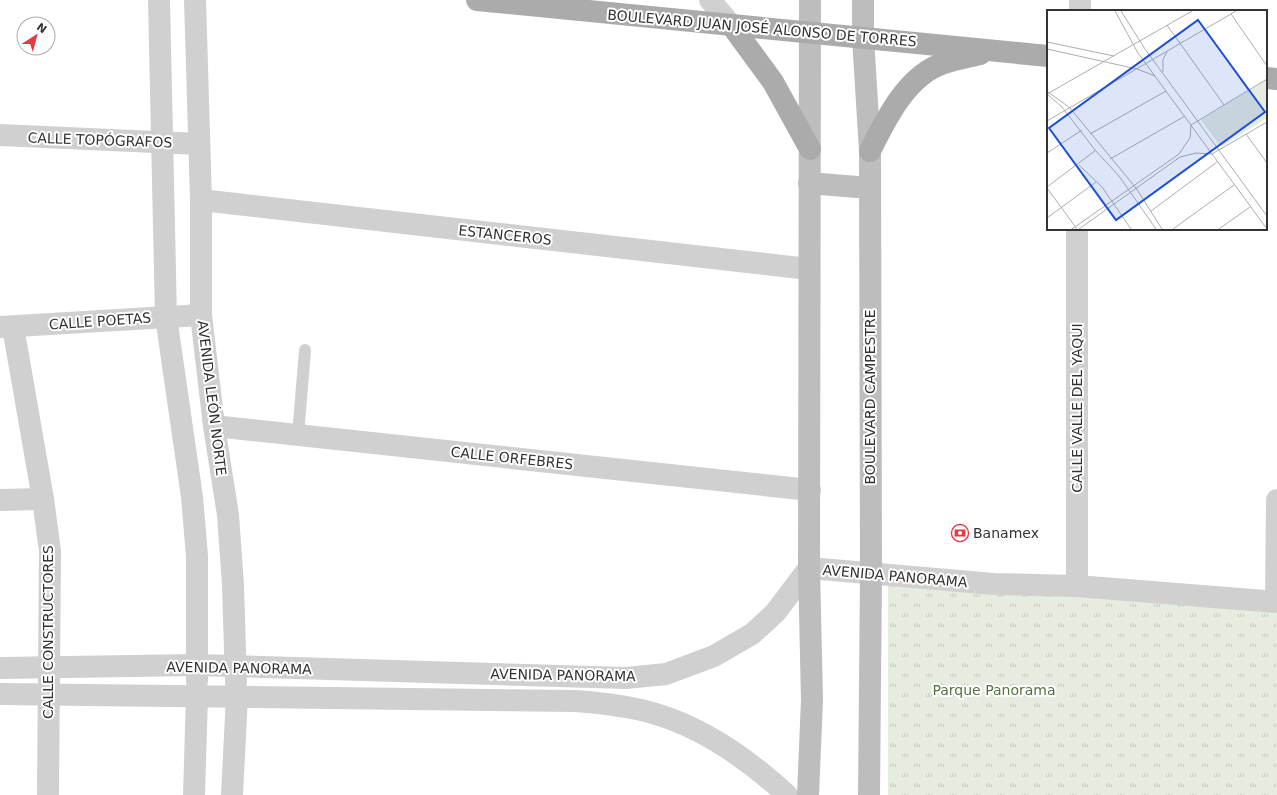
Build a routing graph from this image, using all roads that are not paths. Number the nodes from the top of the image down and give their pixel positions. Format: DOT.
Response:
graph roads {
  1 [pos="158,0"];
  2 [pos="195,0"];
  3 [pos="477,0"];
  4 [pos="710,0"];
  5 [pos="810,0"];
  6 [pos="863,0"];
  7 [pos="732,26"];
  8 [pos="811,32"];
  9 [pos="863,38"];
  10 [pos="997,50"];
  11 [pos="1047,56"];
  12 [pos="1267,78"];
  13 [pos="1277,79"];
  14 [pos="0,136"];
  15 [pos="161,142"];
  16 [pos="199,144"];
  17 [pos="810,150"];
  18 [pos="870,151"];
  19 [pos="809,183"];
  20 [pos="869,188"];
  21 [pos="200,200"];
  22 [pos="1078,230"];
  23 [pos="809,269"];
  24 [pos="201,316"];
  25 [pos="166,317"];
  26 [pos="6,327"];
  27 [pos="305,350"];
  28 [pos="214,426"];
  29 [pos="298,435"];
  30 [pos="810,490"];
  31 [pos="43,499"];
  32 [pos="0,500"];
  33 [pos="1277,500"];
  34 [pos="809,568"];
  35 [pos="871,574"];
  36 [pos="1077,586"];
  37 [pos="1276,601"];
  38 [pos="197,665"];
  39 [pos="0,668"];
  40 [pos="48,668"];
  41 [pos="236,668"];
  42 [pos="0,694"];
  43 [pos="49,694"];
  44 [pos="197,696"];
  45 [pos="237,696"];
  46 [pos="48,795"];
  47 [pos="194,795"];
  48 [pos="232,795"];
  49 [pos="787,795"];
  50 [pos="808,795"];
  51 [pos="869,795"];
  1 -- 15 [label="street"];
  2 -- 16 [label="street, AVENIDA LEÓN NORTE"];
  3 -- 7 [label="main road, BOULEVARD JUAN JOSÉ ALONSO DE TORRES"];
  4 -- 7 [label="street"];
  5 -- 8 [label="main road"];
  6 -- 9 [label="main road, BOULEVARD CAMPESTRE"];
  7 -- 8 [label="main road, BOULEVARD JUAN JOSÉ ALONSO DE TORRES"];
  7 -- 17 [label="main road"];
  8 -- 9 [label="main road, BOULEVARD JUAN JOSÉ ALONSO DE TORRES"];
  8 -- 17 [label="main road"];
  9 -- 10 [label="main road, BOULEVARD JUAN JOSÉ ALONSO DE TORRES"];
  9 -- 18 [label="main road, BOULEVARD CAMPESTRE"];
  10 -- 11 [label="main road, BOULEVARD JUAN JOSÉ ALONSO DE TORRES"];
  10 -- 18 [label="main road"];
  12 -- 13 [label="main road"];
  14 -- 15 [label="street, CALLE TOPÓGRAFOS"];
  15 -- 16 [label="street, CALLE TOPÓGRAFOS"];
  15 -- 25 [label="street"];
  16 -- 21 [label="street, AVENIDA LEÓN NORTE"];
  17 -- 19 [label="main road"];
  18 -- 20 [label="main road, BOULEVARD CAMPESTRE"];
  19 -- 20 [label="main road"];
  19 -- 23 [label="main road"];
  20 -- 35 [label="main road, BOULEVARD CAMPESTRE"];
  21 -- 23 [label="street, ESTANCEROS"];
  21 -- 24 [label="street, AVENIDA LEÓN NORTE"];
  22 -- 36 [label="street, CALLE VALLE DEL YAQUI"];
  23 -- 30 [label="main road"];
  24 -- 25 [label="street, CALLE POETAS"];
  24 -- 28 [label="street, AVENIDA LEÓN NORTE"];
  25 -- 26 [label="street, CALLE POETAS"];
  25 -- 38 [label="street"];
  26 -- 31 [label="street, CALLE CONSTRUCTORES"];
  27 -- 29 [label="lane"];
  28 -- 29 [label="street, CALLE ORFEBRES"];
  28 -- 41 [label="street, AVENIDA LEÓN NORTE"];
  29 -- 30 [label="street, CALLE ORFEBRES"];
  30 -- 34 [label="main road"];
  31 -- 32 [label="street"];
  31 -- 40 [label="street, CALLE CONSTRUCTORES"];
  33 -- 37 [label="street"];
  34 -- 35 [label="street, AVENIDA PANORAMA"];
  34 -- 41 [label="street, AVENIDA PANORAMA"];
  34 -- 50 [label="main road"];
  35 -- 36 [label="street, AVENIDA PANORAMA"];
  35 -- 51 [label="main road, BOULEVARD CAMPESTRE"];
  36 -- 37 [label="street, AVENIDA PANORAMA"];
  38 -- 40 [label="street, AVENIDA PANORAMA"];
  38 -- 41 [label="street, AVENIDA PANORAMA"];
  38 -- 44 [label="street"];
  39 -- 40 [label="street, AVENIDA PANORAMA"];
  40 -- 43 [label="street, CALLE CONSTRUCTORES"];
  41 -- 45 [label="street, AVENIDA LEÓN NORTE"];
  42 -- 43 [label="street, AVENIDA PANORAMA"];
  43 -- 44 [label="street, AVENIDA PANORAMA"];
  43 -- 46 [label="street, CALLE CONSTRUCTORES"];
  44 -- 45 [label="street, AVENIDA PANORAMA"];
  44 -- 47 [label="street"];
  45 -- 48 [label="street, AVENIDA LEÓN NORTE"];
  45 -- 49 [label="street, AVENIDA PANORAMA"];
}
